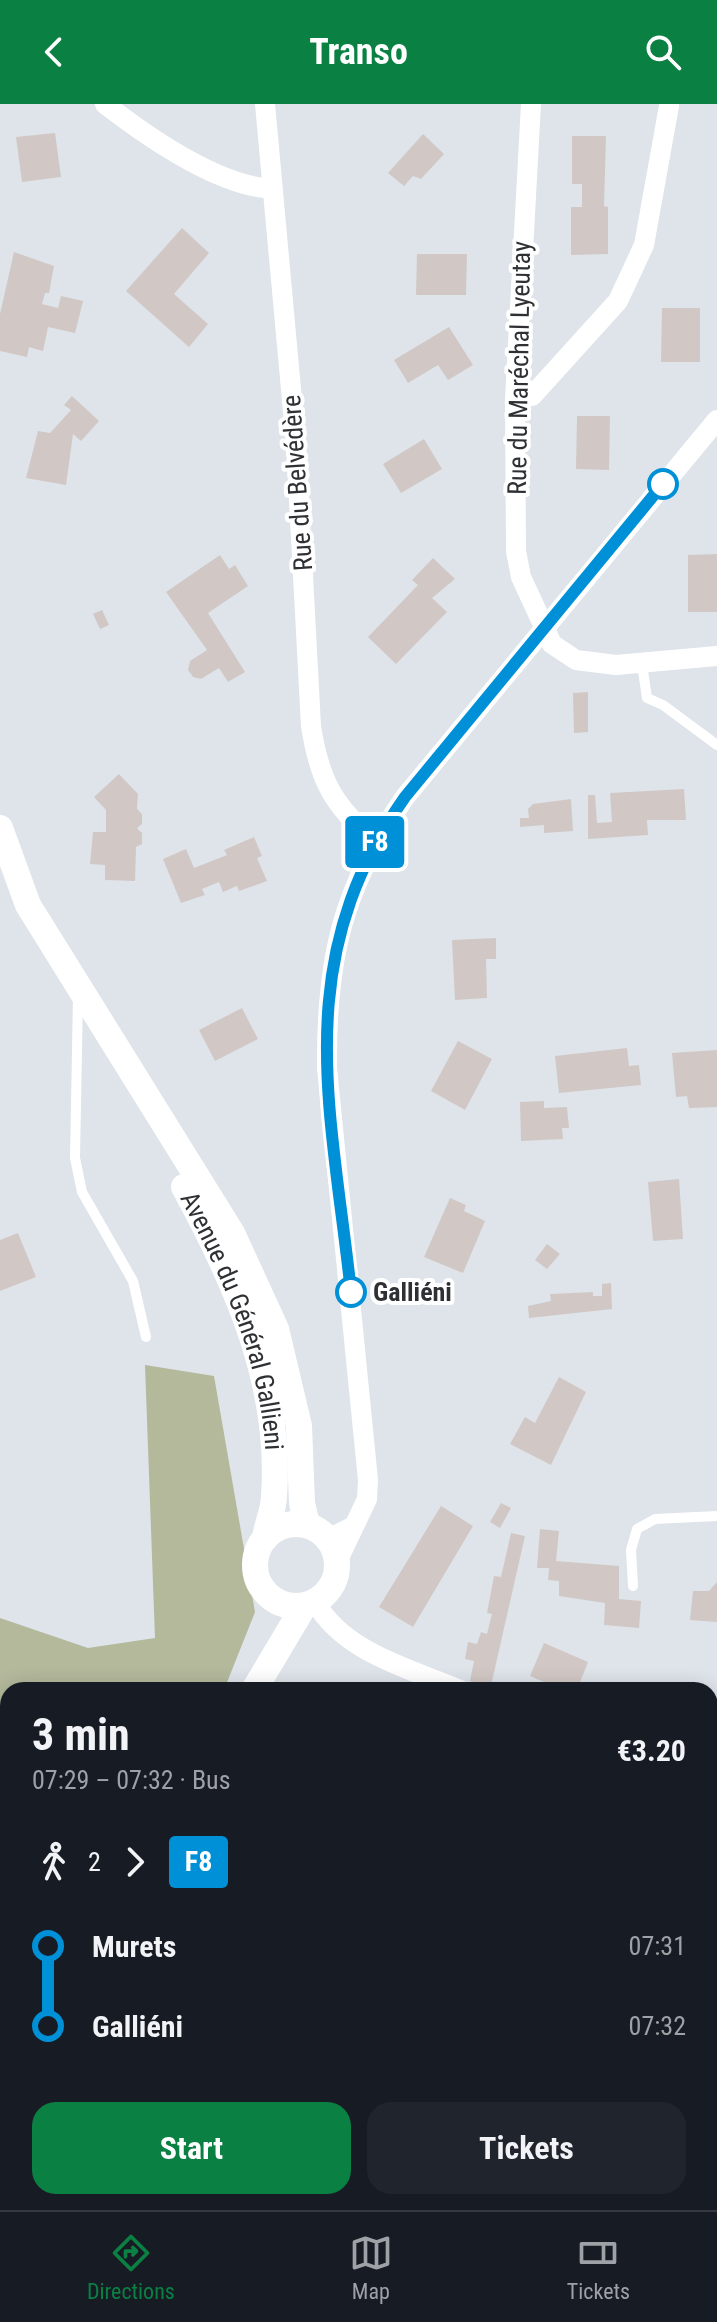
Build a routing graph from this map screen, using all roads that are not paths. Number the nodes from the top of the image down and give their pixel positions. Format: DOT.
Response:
graph roads {
  1 [pos="105,104"];
  2 [pos="265,104"];
  3 [pos="531,104"];
  4 [pos="669,106"];
  5 [pos="273,189"];
  6 [pos="515,399"];
  7 [pos="717,420"];
  8 [pos="543,628"];
  9 [pos="717,656"];
  10 [pos="642,664"];
  11 [pos="717,745"];
  12 [pos="0,828"];
  13 [pos="375,841"];
  14 [pos="78,991"];
  15 [pos="146,1337"];
  16 [pos="717,1516"];
  17 [pos="265,1538"];
  18 [pos="324,1542"];
  19 [pos="633,1586"];
  20 [pos="274,1601"];
  21 [pos="309,1604"];
  22 [pos="267,1665"];
  23 [pos="258,1682"];
  24 [pos="440,1682"];
  1 -- 5 [label="street"];
  2 -- 5 [label="street, Rue du Belvédère"];
  3 -- 6 [label="street, Rue du Maréchal Lyeutay"];
  4 -- 6 [label="street"];
  5 -- 13 [label="street, Rue du Belvédère"];
  6 -- 8 [label="street, Rue du Maréchal Lyeutay"];
  7 -- 8 [label="street"];
  8 -- 10 [label="street"];
  8 -- 13 [label="street"];
  9 -- 10 [label="street"];
  10 -- 11 [label="lane"];
  12 -- 14 [label="street, Avenue du Général Gallieni"];
  13 -- 18 [label="street"];
  14 -- 15 [label="lane"];
  14 -- 17 [label="street, Avenue du Général Gallieni"];
  14 -- 18 [label="street, Avenue du Général Gallieni"];
  16 -- 19 [label="lane"];
  17 -- 18 [label="street"];
  17 -- 20 [label="street"];
  18 -- 21 [label="street"];
  20 -- 21 [label="street"];
  20 -- 22 [label="street"];
  21 -- 22 [label="street"];
  21 -- 24 [label="street"];
  22 -- 23 [label="street"];
}
